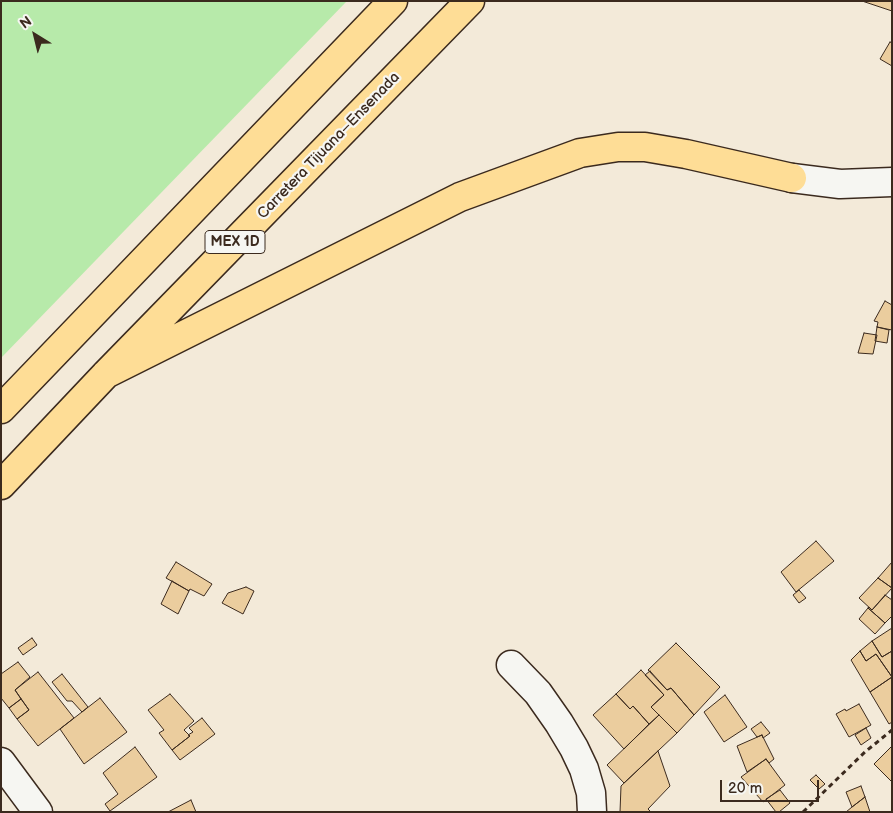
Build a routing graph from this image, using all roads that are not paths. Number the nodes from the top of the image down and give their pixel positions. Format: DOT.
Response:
graph roads {
  1 [pos="393,1"];
  2 [pos="470,1"];
  3 [pos="792,178"];
  4 [pos="892,182"];
  5 [pos="106,374"];
  6 [pos="1,409"];
  7 [pos="1,485"];
  8 [pos="511,665"];
  9 [pos="1,762"];
  10 [pos="38,812"];
  11 [pos="592,812"];
  1 -- 6 [label="highway"];
  2 -- 5 [label="highway, Carretera Tijuana–Ensenada / MEX 1D"];
  3 -- 4 [label="street"];
  3 -- 5 [label="highway"];
  5 -- 7 [label="highway, Carretera Tijuana–Ensenada / MEX 1D"];
  8 -- 11 [label="street"];
  9 -- 10 [label="street"];
}
